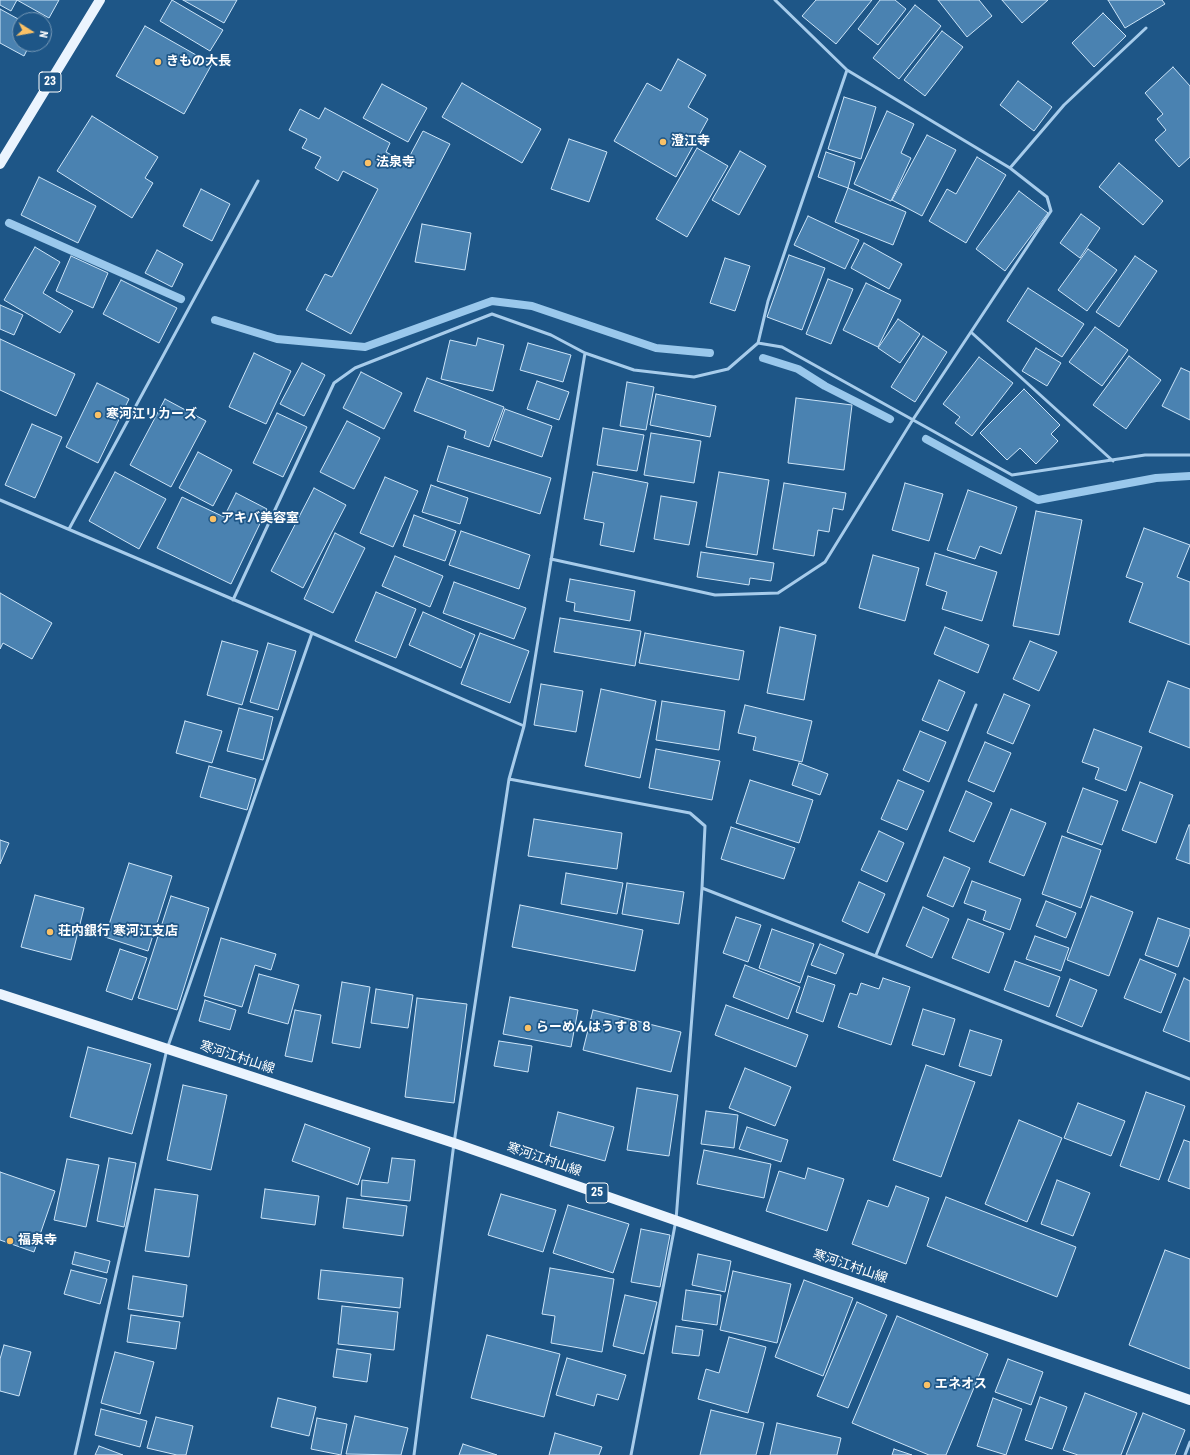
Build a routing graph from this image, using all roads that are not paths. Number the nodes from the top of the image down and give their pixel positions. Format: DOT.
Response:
graph roads {
  1 [pos="100,0"];
  2 [pos="775,0"];
  3 [pos="1146,28"];
  4 [pos="847,70"];
  5 [pos="0,164"];
  6 [pos="1010,168"];
  7 [pos="258,181"];
  8 [pos="972,333"];
  9 [pos="758,343"];
  10 [pos="585,353"];
  11 [pos="912,421"];
  12 [pos="1190,455"];
  13 [pos="1113,461"];
  14 [pos="0,500"];
  15 [pos="69,529"];
  16 [pos="551,559"];
  17 [pos="233,600"];
  18 [pos="312,633"];
  19 [pos="976,705"];
  20 [pos="524,726"];
  21 [pos="509,779"];
  22 [pos="702,888"];
  23 [pos="876,955"];
  24 [pos="0,994"];
  25 [pos="167,1048"];
  26 [pos="1190,1079"];
  27 [pos="454,1143"];
  28 [pos="676,1220"];
  29 [pos="1190,1400"];
  30 [pos="1190,1442"];
  31 [pos="75,1455"];
  32 [pos="414,1455"];
  33 [pos="631,1455"];
  34 [pos="1185,1455"];
  1 -- 5 [label="main road, 23"];
  2 -- 4 [label="lane"];
  3 -- 6 [label="lane"];
  4 -- 6 [label="lane"];
  4 -- 9 [label="lane"];
  6 -- 8 [label="lane"];
  7 -- 15 [label="lane"];
  8 -- 11 [label="lane"];
  8 -- 13 [label="lane"];
  9 -- 10 [label="lane"];
  9 -- 11 [label="lane"];
  10 -- 16 [label="lane"];
  10 -- 17 [label="lane"];
  11 -- 13 [label="lane"];
  11 -- 16 [label="lane"];
  12 -- 13 [label="lane"];
  14 -- 15 [label="lane"];
  15 -- 17 [label="lane"];
  16 -- 20 [label="lane"];
  17 -- 18 [label="lane"];
  18 -- 20 [label="lane"];
  18 -- 25 [label="lane"];
  19 -- 23 [label="lane"];
  20 -- 21 [label="lane"];
  21 -- 22 [label="lane"];
  21 -- 27 [label="lane"];
  22 -- 23 [label="lane"];
  22 -- 28 [label="lane"];
  23 -- 26 [label="lane"];
  24 -- 25 [label="main road, 寒河江村山線 / 25"];
  25 -- 27 [label="main road, 寒河江村山線 / 25"];
  25 -- 31 [label="lane"];
  27 -- 28 [label="main road, 寒河江村山線 / 25"];
  27 -- 32 [label="lane"];
  28 -- 29 [label="main road, 寒河江村山線 / 25"];
  28 -- 33 [label="lane"];
  30 -- 34 [label="lane"];
}
